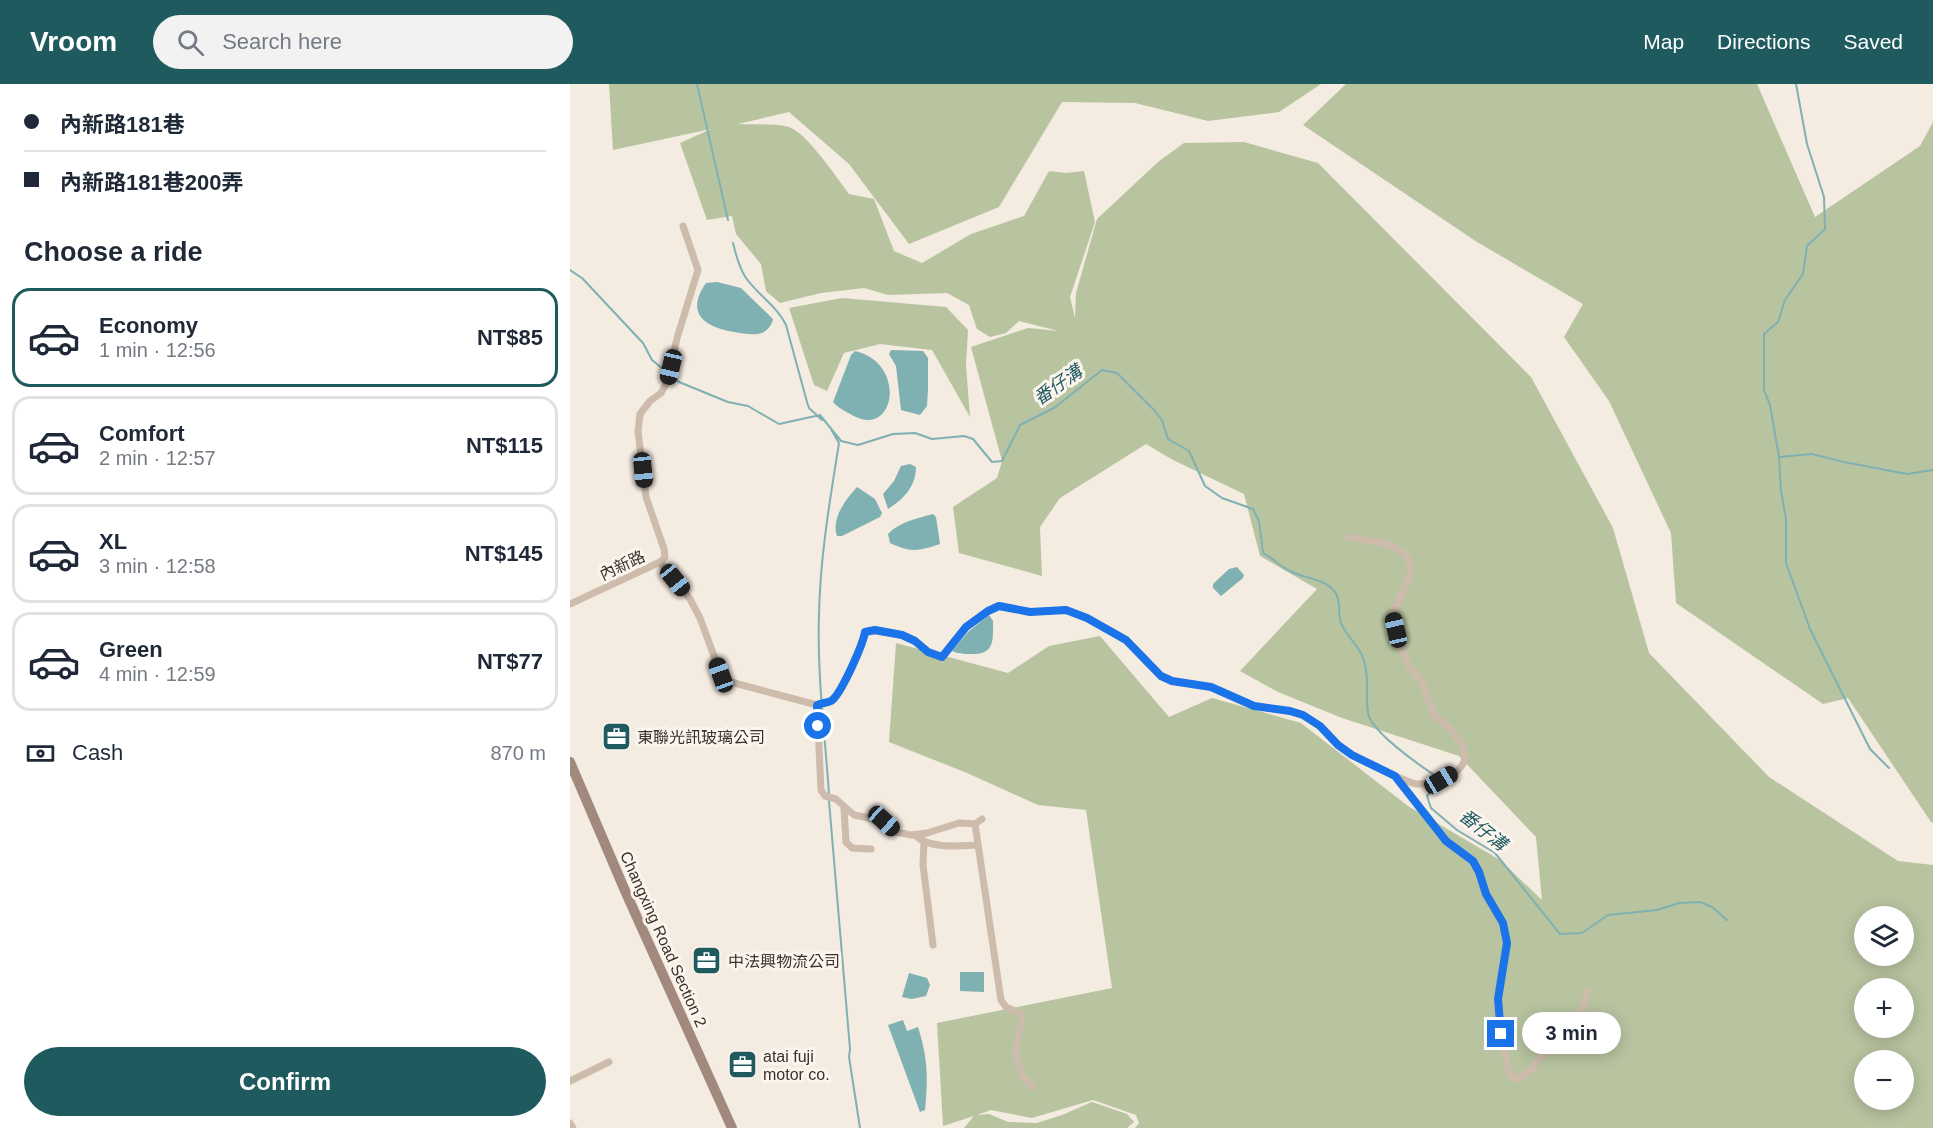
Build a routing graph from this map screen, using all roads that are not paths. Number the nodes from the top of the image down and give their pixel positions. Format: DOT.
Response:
graph roads {
  1 [pos="683,226"];
  2 [pos="1350,537"];
  3 [pos="660,562"];
  4 [pos="570,604"];
  5 [pos="817,705"];
  6 [pos="570,762"];
  7 [pos="1395,776"];
  8 [pos="844,808"];
  9 [pos="982,819"];
  10 [pos="975,824"];
  11 [pos="915,835"];
  12 [pos="924,842"];
  13 [pos="978,845"];
  14 [pos="871,849"];
  15 [pos="933,945"];
  16 [pos="1588,992"];
  17 [pos="609,1062"];
  18 [pos="570,1081"];
  19 [pos="1033,1087"];
  20 [pos="570,1123"];
  21 [pos="573,1128"];
  22 [pos="732,1128"];
  1 -- 3 [label="street"];
  2 -- 7 [label="street"];
  3 -- 4 [label="street, 內新路"];
  3 -- 5 [label="street, 內新路"];
  5 -- 7 [label="street"];
  5 -- 8 [label="street"];
  6 -- 22 [label="street, Changxing Road Section 2"];
  7 -- 16 [label="street"];
  8 -- 11 [label="street"];
  8 -- 14 [label="street"];
  9 -- 10 [label="street"];
  10 -- 11 [label="street"];
  10 -- 13 [label="street"];
  11 -- 12 [label="street"];
  12 -- 13 [label="street"];
  12 -- 15 [label="street"];
  13 -- 19 [label="street"];
  17 -- 18 [label="street"];
  20 -- 21 [label="street"];
}
